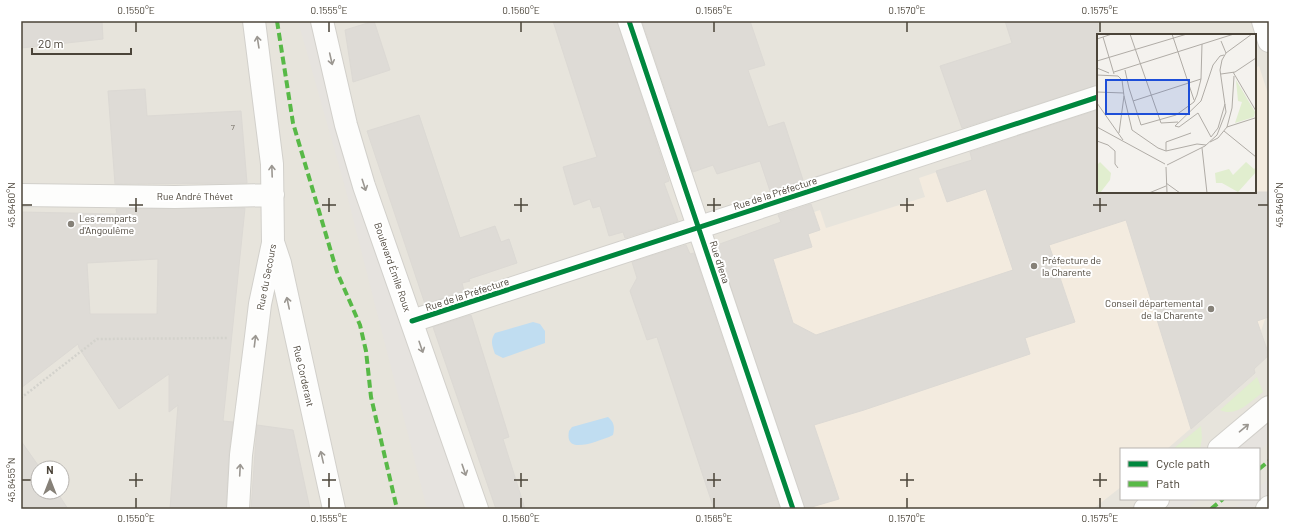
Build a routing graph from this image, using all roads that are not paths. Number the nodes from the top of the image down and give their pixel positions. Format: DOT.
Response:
graph roads {
  1 [pos="254,21"];
  2 [pos="322,21"];
  3 [pos="629,21"];
  4 [pos="1262,21"];
  5 [pos="1269,41"];
  6 [pos="1256,45"];
  7 [pos="1097,97"];
  8 [pos="21,195"];
  9 [pos="273,196"];
  10 [pos="699,227"];
  11 [pos="273,243"];
  12 [pos="412,321"];
  13 [pos="1269,407"];
  14 [pos="1220,448"];
  15 [pos="1157,500"];
  16 [pos="238,509"];
  17 [pos="334,509"];
  18 [pos="477,509"];
  19 [pos="793,509"];
  20 [pos="1145,509"];
  9 -- 1 [label="street, Rue du Secours, one-way"];
  2 -- 12 [label="street, Boulevard Émile Roux, one-way"];
  3 -- 10 [label="street, Rue d'Iena"];
  4 -- 5 [label="street"];
  5 -- 6 [label="street"];
  7 -- 10 [label="street, Rue de la Préfecture"];
  8 -- 9 [label="street, Rue André Thévet"];
  9 -- 11 [label="street, Rue du Secours"];
  10 -- 12 [label="street, Rue de la Préfecture"];
  10 -- 19 [label="street, Rue d'Iena"];
  16 -- 11 [label="street, Rue du Secours, one-way"];
  17 -- 11 [label="street, Rue Corderant, one-way"];
  12 -- 18 [label="street, Boulevard Émile Roux, one-way"];
  14 -- 13 [label="street, one-way"];
  15 -- 20 [label="street"];
}
